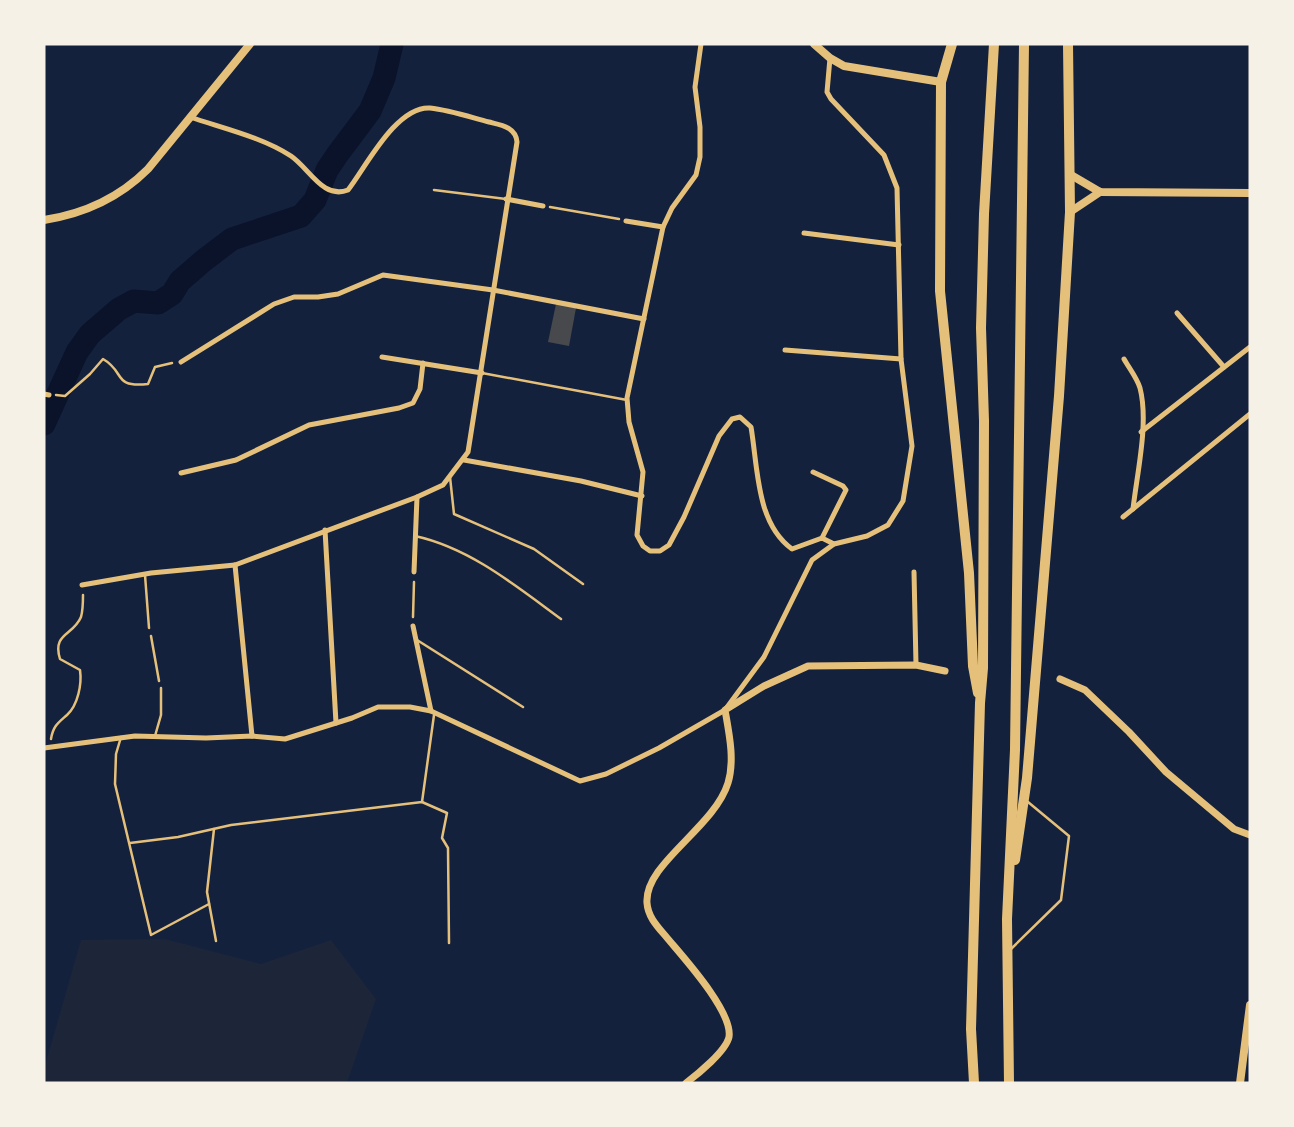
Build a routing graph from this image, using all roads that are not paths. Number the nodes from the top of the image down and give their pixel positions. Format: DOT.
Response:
graph roads {
  1 [pos="250,44"];
  2 [pos="701,44"];
  3 [pos="814,44"];
  4 [pos="952,44"];
  5 [pos="994,44"];
  6 [pos="1024,44"];
  7 [pos="1068,44"];
  8 [pos="830,58"];
  9 [pos="941,82"];
  10 [pos="190,117"];
  11 [pos="1071,175"];
  12 [pos="435,190"];
  13 [pos="1100,192"];
  14 [pos="1250,193"];
  15 [pos="506,200"];
  16 [pos="543,206"];
  17 [pos="1070,212"];
  18 [pos="44,220"];
  19 [pos="626,220"];
  20 [pos="663,227"];
  21 [pos="804,233"];
  22 [pos="899,245"];
  23 [pos="493,290"];
  24 [pos="1177,313"];
  25 [pos="644,318"];
  26 [pos="1250,347"];
  27 [pos="785,350"];
  28 [pos="382,357"];
  29 [pos="901,359"];
  30 [pos="1124,359"];
  31 [pos="181,362"];
  32 [pos="423,363"];
  33 [pos="1224,368"];
  34 [pos="482,373"];
  35 [pos="627,401"];
  36 [pos="1250,414"];
  37 [pos="1141,432"];
  38 [pos="464,460"];
  39 [pos="813,472"];
  40 [pos="181,473"];
  41 [pos="450,477"];
  42 [pos="642,496"];
  43 [pos="416,497"];
  44 [pos="1133,509"];
  45 [pos="1123,517"];
  46 [pos="325,530"];
  47 [pos="415,536"];
  48 [pos="822,538"];
  49 [pos="834,544"];
  50 [pos="234,565"];
  51 [pos="414,572"];
  52 [pos="914,572"];
  53 [pos="145,574"];
  54 [pos="583,584"];
  55 [pos="82,585"];
  56 [pos="561,619"];
  57 [pos="413,626"];
  58 [pos="149,628"];
  59 [pos="415,638"];
  60 [pos="916,665"];
  61 [pos="945,671"];
  62 [pos="1060,680"];
  63 [pos="161,688"];
  64 [pos="980,703"];
  65 [pos="523,707"];
  66 [pos="725,710"];
  67 [pos="433,712"];
  68 [pos="336,723"];
  69 [pos="155,736"];
  70 [pos="252,736"];
  71 [pos="121,737"];
  72 [pos="47,748"];
  73 [pos="1024,798"];
  74 [pos="422,802"];
  75 [pos="214,829"];
  76 [pos="1250,835"];
  77 [pos="130,844"];
  78 [pos="209,904"];
  79 [pos="1007,919"];
  80 [pos="216,941"];
  81 [pos="449,943"];
  82 [pos="1007,953"];
  83 [pos="1250,1007"];
  84 [pos="686,1083"];
  85 [pos="974,1083"];
  86 [pos="1009,1083"];
  87 [pos="1240,1083"];
  1 -- 10 [label="main road"];
  2 -- 20 [label="street"];
  3 -- 8 [label="main road"];
  4 -- 9 [label="highway"];
  5 -- 64 [label="highway"];
  6 -- 79 [label="highway"];
  7 -- 11 [label="highway"];
  8 -- 9 [label="main road"];
  8 -- 22 [label="street"];
  9 -- 64 [label="highway"];
  10 -- 15 [label="street"];
  10 -- 18 [label="main road"];
  11 -- 13 [label="main road"];
  11 -- 17 [label="highway"];
  12 -- 15 [label="lane"];
  13 -- 14 [label="main road"];
  13 -- 17 [label="main road"];
  15 -- 16 [label="street"];
  15 -- 23 [label="street"];
  17 -- 73 [label="highway"];
  19 -- 20 [label="street"];
  20 -- 25 [label="street"];
  21 -- 22 [label="street"];
  22 -- 29 [label="street"];
  23 -- 25 [label="street"];
  23 -- 31 [label="street"];
  23 -- 34 [label="street"];
  24 -- 33 [label="street"];
  25 -- 35 [label="street"];
  26 -- 33 [label="street"];
  27 -- 29 [label="street"];
  28 -- 32 [label="street"];
  29 -- 49 [label="street"];
  30 -- 37 [label="street"];
  32 -- 34 [label="street"];
  32 -- 40 [label="street"];
  33 -- 37 [label="street"];
  34 -- 35 [label="lane"];
  34 -- 38 [label="street"];
  35 -- 42 [label="street"];
  36 -- 44 [label="street"];
  37 -- 44 [label="street"];
  38 -- 41 [label="street"];
  38 -- 42 [label="street"];
  39 -- 48 [label="street"];
  41 -- 43 [label="street"];
  41 -- 54 [label="lane"];
  42 -- 48 [label="street"];
  43 -- 46 [label="street"];
  43 -- 47 [label="street"];
  44 -- 45 [label="street"];
  46 -- 50 [label="street"];
  46 -- 68 [label="street"];
  47 -- 51 [label="street"];
  47 -- 56 [label="lane"];
  48 -- 49 [label="street"];
  49 -- 66 [label="street"];
  50 -- 53 [label="street"];
  50 -- 70 [label="street"];
  52 -- 60 [label="street"];
  53 -- 55 [label="street"];
  53 -- 58 [label="lane"];
  57 -- 59 [label="street"];
  59 -- 65 [label="lane"];
  59 -- 67 [label="street"];
  60 -- 61 [label="street"];
  60 -- 66 [label="street"];
  62 -- 76 [label="street"];
  63 -- 69 [label="lane"];
  64 -- 85 [label="highway"];
  66 -- 67 [label="street"];
  66 -- 84 [label="street"];
  67 -- 68 [label="street"];
  67 -- 74 [label="lane"];
  68 -- 70 [label="street"];
  69 -- 70 [label="street"];
  69 -- 71 [label="street"];
  71 -- 72 [label="street"];
  71 -- 77 [label="lane"];
  73 -- 79 [label="highway"];
  73 -- 82 [label="lane"];
  74 -- 75 [label="lane"];
  74 -- 81 [label="lane"];
  75 -- 77 [label="lane"];
  75 -- 78 [label="lane"];
  77 -- 78 [label="lane"];
  78 -- 80 [label="lane"];
  79 -- 82 [label="highway"];
  82 -- 86 [label="highway"];
  83 -- 87 [label="main road"];
}
